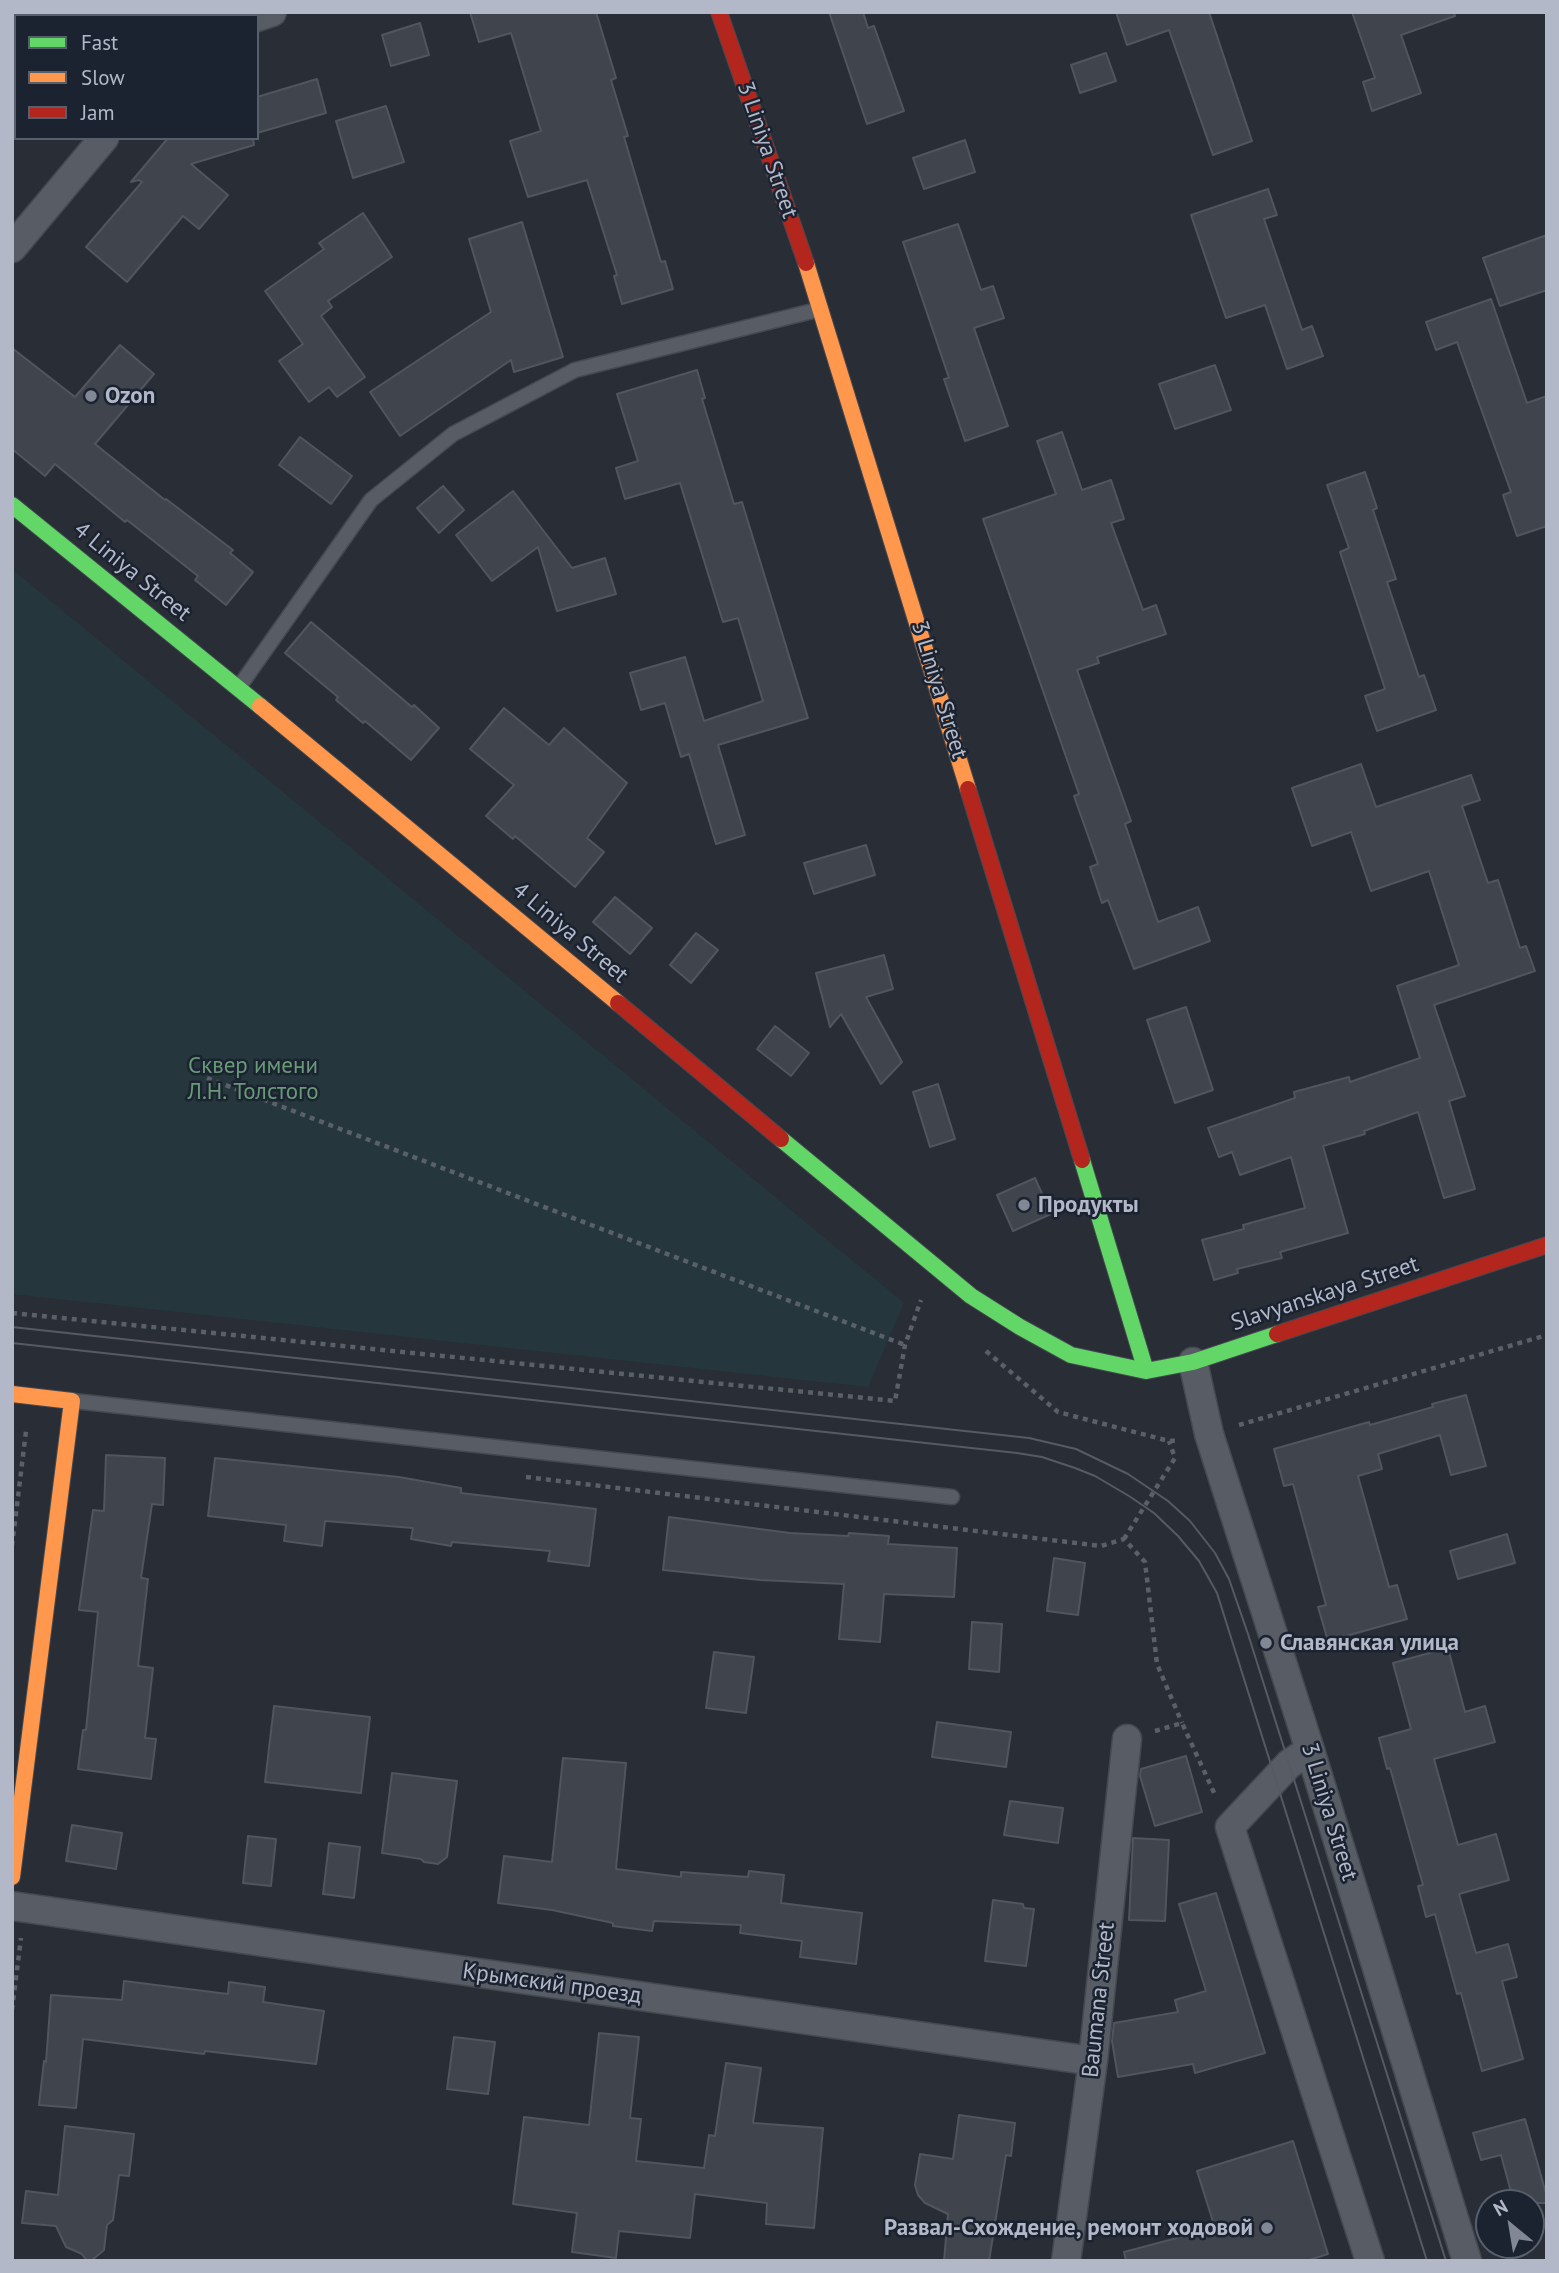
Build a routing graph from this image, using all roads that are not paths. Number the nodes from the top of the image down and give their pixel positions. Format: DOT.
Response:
graph roads {
  1 [pos="719,12"];
  2 [pos="102,140"];
  3 [pos="12,248"];
  4 [pos="822,309"];
  5 [pos="12,505"];
  6 [pos="239,688"];
  7 [pos="1547,1245"];
  8 [pos="1193,1362"];
  9 [pos="1116,1366"];
  10 [pos="1146,1371"];
  11 [pos="12,1394"];
  12 [pos="72,1401"];
  13 [pos="952,1497"];
  14 [pos="1127,1739"];
  15 [pos="1310,1750"];
  16 [pos="12,1877"];
  17 [pos="18,1907"];
  18 [pos="1093,2061"];
  19 [pos="1066,2261"];
  20 [pos="1370,2261"];
  21 [pos="1467,2261"];
  1 -- 4 [label="street, 3 Liniya Street"];
  2 -- 3 [label="street"];
  4 -- 6 [label="lane"];
  4 -- 10 [label="street, 3 Liniya Street"];
  5 -- 6 [label="street, 4 Liniya Street"];
  6 -- 9 [label="street, 4 Liniya Street"];
  7 -- 8 [label="street, Slavyanskaya Street"];
  8 -- 10 [label="street, Slavyanskaya Street"];
  8 -- 15 [label="street, 3 Liniya Street"];
  9 -- 10 [label="street, Slavyanskaya Street"];
  11 -- 12 [label="street"];
  12 -- 13 [label="lane"];
  12 -- 16 [label="street"];
  14 -- 18 [label="street, Baumana Street"];
  15 -- 20 [label="street"];
  15 -- 21 [label="street, 3 Liniya Street"];
  17 -- 18 [label="street, Крымский проезд"];
  18 -- 19 [label="street, Baumana Street"];
}
